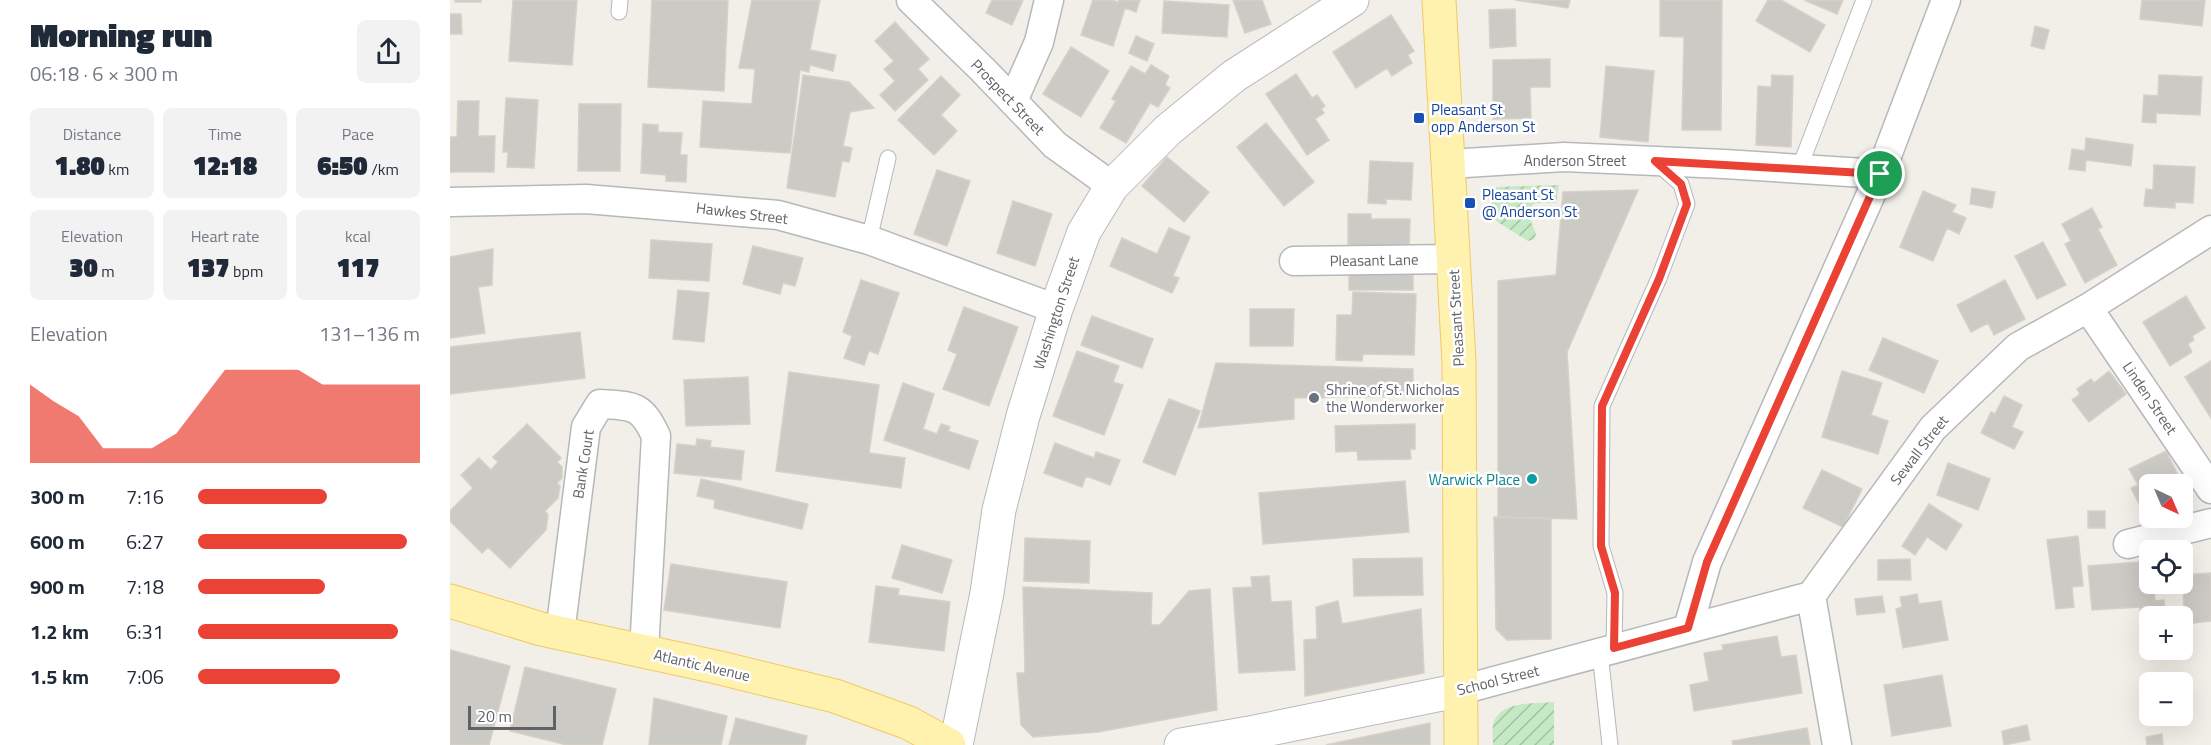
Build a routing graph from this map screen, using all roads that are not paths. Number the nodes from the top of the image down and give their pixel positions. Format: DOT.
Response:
graph roads {
  1 [pos="911,0"];
  2 [pos="1049,0"];
  3 [pos="1352,0"];
  4 [pos="1439,0"];
  5 [pos="1864,0"];
  6 [pos="1946,0"];
  7 [pos="1013,101"];
  8 [pos="888,158"];
  9 [pos="1655,161"];
  10 [pos="1449,164"];
  11 [pos="1800,169"];
  12 [pos="1880,174"];
  13 [pos="1112,186"];
  14 [pos="450,202"];
  15 [pos="2211,230"];
  16 [pos="869,240"];
  17 [pos="1454,259"];
  18 [pos="1294,261"];
  19 [pos="2088,308"];
  20 [pos="1056,309"];
  21 [pos="2211,489"];
  22 [pos="2211,524"];
  23 [pos="2128,544"];
  24 [pos="1811,596"];
  25 [pos="450,601"];
  26 [pos="1688,628"];
  27 [pos="560,633"];
  28 [pos="644,651"];
  29 [pos="1607,651"];
  30 [pos="1461,690"];
  31 [pos="949,745"];
  32 [pos="956,745"];
  33 [pos="1181,745"];
  34 [pos="1461,745"];
  35 [pos="1610,745"];
  36 [pos="1837,745"];
  1 -- 7 [label="street, Prospect Street"];
  2 -- 7 [label="street"];
  3 -- 13 [label="main road, Washington Street"];
  4 -- 10 [label="main road, Pleasant Street"];
  5 -- 11 [label="lane"];
  6 -- 12 [label="street"];
  7 -- 13 [label="street, Prospect Street"];
  8 -- 16 [label="lane"];
  9 -- 10 [label="street, Anderson Street"];
  9 -- 11 [label="street, Anderson Street"];
  9 -- 29 [label="lane"];
  10 -- 17 [label="main road, Pleasant Street"];
  11 -- 12 [label="street, Anderson Street"];
  12 -- 26 [label="street"];
  13 -- 20 [label="main road, Washington Street"];
  14 -- 16 [label="street, Hawkes Street"];
  15 -- 19 [label="street, Sewall Street"];
  16 -- 20 [label="street, Hawkes Street"];
  17 -- 18 [label="street, Pleasant Lane"];
  17 -- 30 [label="main road, Pleasant Street"];
  19 -- 21 [label="street, Linden Street"];
  19 -- 24 [label="street, Sewall Street"];
  20 -- 32 [label="main road, Washington Street"];
  22 -- 23 [label="street"];
  24 -- 26 [label="street, School Street"];
  24 -- 36 [label="street"];
  25 -- 27 [label="main road, Atlantic Avenue"];
  26 -- 29 [label="street, School Street"];
  27 -- 28 [label="main road, Atlantic Avenue"];
  27 -- 28 [label="street, Bank Court"];
  28 -- 31 [label="main road, Atlantic Avenue"];
  29 -- 30 [label="street, School Street"];
  29 -- 35 [label="lane"];
  30 -- 33 [label="main road, School Street"];
  30 -- 34 [label="main road, Pleasant Street"];
}
